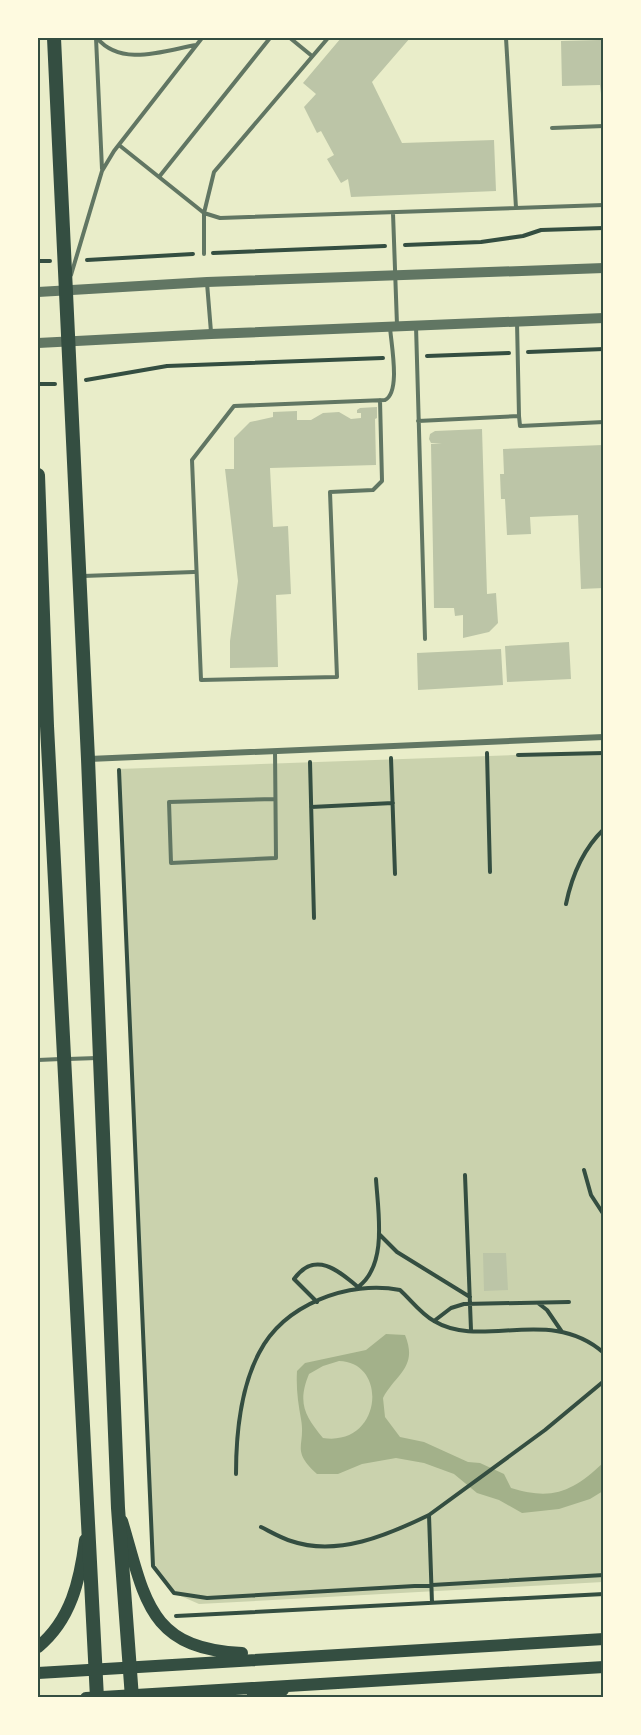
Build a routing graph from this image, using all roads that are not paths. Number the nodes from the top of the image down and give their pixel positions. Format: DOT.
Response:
graph roads {
  1 [pos="54,38"];
  2 [pos="96,38"];
  3 [pos="202,38"];
  4 [pos="270,38"];
  5 [pos="291,38"];
  6 [pos="327,38"];
  7 [pos="507,38"];
  8 [pos="196,45"];
  9 [pos="312,56"];
  10 [pos="603,126"];
  11 [pos="552,128"];
  12 [pos="119,145"];
  13 [pos="102,171"];
  14 [pos="159,177"];
  15 [pos="603,205"];
  16 [pos="516,208"];
  17 [pos="204,213"];
  18 [pos="393,213"];
  19 [pos="204,254"];
  20 [pos="69,260"];
  21 [pos="603,268"];
  22 [pos="395,276"];
  23 [pos="207,282"];
  24 [pos="65,291"];
  25 [pos="38,292"];
  26 [pos="603,318"];
  27 [pos="517,322"];
  28 [pos="416,325"];
  29 [pos="394,326"];
  30 [pos="211,334"];
  31 [pos="68,341"];
  32 [pos="38,343"];
  33 [pos="381,400"];
  34 [pos="519,416"];
  35 [pos="418,421"];
  36 [pos="603,422"];
  37 [pos="38,475"];
  38 [pos="194,572"];
  39 [pos="79,576"];
  40 [pos="40,588"];
  41 [pos="424,639"];
  42 [pos="42,726"];
  43 [pos="603,737"];
  44 [pos="275,750"];
  45 [pos="88,759"];
  46 [pos="275,799"];
  47 [pos="100,1058"];
  48 [pos="66,1059"];
  49 [pos="38,1060"];
  50 [pos="118,1508"];
  51 [pos="88,1509"];
  52 [pos="603,1639"];
  53 [pos="38,1647"];
  54 [pos="312,1655"];
  55 [pos="130,1666"];
  56 [pos="603,1667"];
  57 [pos="96,1670"];
  58 [pos="38,1673"];
  59 [pos="315,1683"];
  60 [pos="132,1696"];
  61 [pos="97,1697"];
  62 [pos="86,1698"];
  63 [pos="252,1698"];
  1 -- 20 [label="main road"];
  2 -- 8 [label="lane"];
  2 -- 13 [label="lane"];
  3 -- 8 [label="lane"];
  4 -- 14 [label="lane"];
  5 -- 9 [label="lane"];
  6 -- 9 [label="lane"];
  7 -- 16 [label="lane"];
  8 -- 12 [label="lane"];
  9 -- 17 [label="lane"];
  10 -- 11 [label="lane"];
  12 -- 13 [label="lane"];
  12 -- 14 [label="lane"];
  13 -- 20 [label="lane"];
  14 -- 17 [label="lane"];
  15 -- 16 [label="lane"];
  16 -- 18 [label="lane"];
  17 -- 18 [label="lane"];
  17 -- 19 [label="lane"];
  18 -- 22 [label="lane"];
  20 -- 24 [label="main road"];
  21 -- 22 [label="street"];
  22 -- 23 [label="street"];
  22 -- 29 [label="lane"];
  23 -- 24 [label="street"];
  23 -- 30 [label="lane"];
  24 -- 25 [label="street"];
  24 -- 31 [label="main road"];
  26 -- 27 [label="street"];
  27 -- 28 [label="street"];
  27 -- 34 [label="lane"];
  28 -- 29 [label="street"];
  28 -- 35 [label="lane"];
  29 -- 30 [label="street"];
  29 -- 33 [label="lane"];
  30 -- 31 [label="street"];
  31 -- 32 [label="street"];
  31 -- 39 [label="main road"];
  33 -- 38 [label="lane"];
  33 -- 38 [label="lane"];
  34 -- 35 [label="lane"];
  34 -- 36 [label="lane"];
  35 -- 41 [label="lane"];
  37 -- 40 [label="main road"];
  38 -- 39 [label="lane"];
  39 -- 45 [label="main road"];
  40 -- 42 [label="main road"];
  42 -- 48 [label="main road"];
  43 -- 44 [label="street"];
  44 -- 45 [label="street"];
  44 -- 46 [label="lane"];
  45 -- 47 [label="main road"];
  46 -- 46 [label="lane"];
  47 -- 48 [label="lane"];
  47 -- 50 [label="main road"];
  48 -- 49 [label="lane"];
  48 -- 51 [label="main road"];
  50 -- 54 [label="main road"];
  50 -- 55 [label="main road"];
  51 -- 53 [label="main road"];
  51 -- 57 [label="main road"];
  52 -- 54 [label="main road"];
  54 -- 55 [label="main road"];
  55 -- 57 [label="main road"];
  55 -- 60 [label="main road"];
  56 -- 59 [label="main road"];
  57 -- 58 [label="main road"];
  57 -- 61 [label="main road"];
  59 -- 60 [label="main road"];
  59 -- 63 [label="main road"];
  60 -- 61 [label="main road"];
  61 -- 62 [label="main road"];
}
